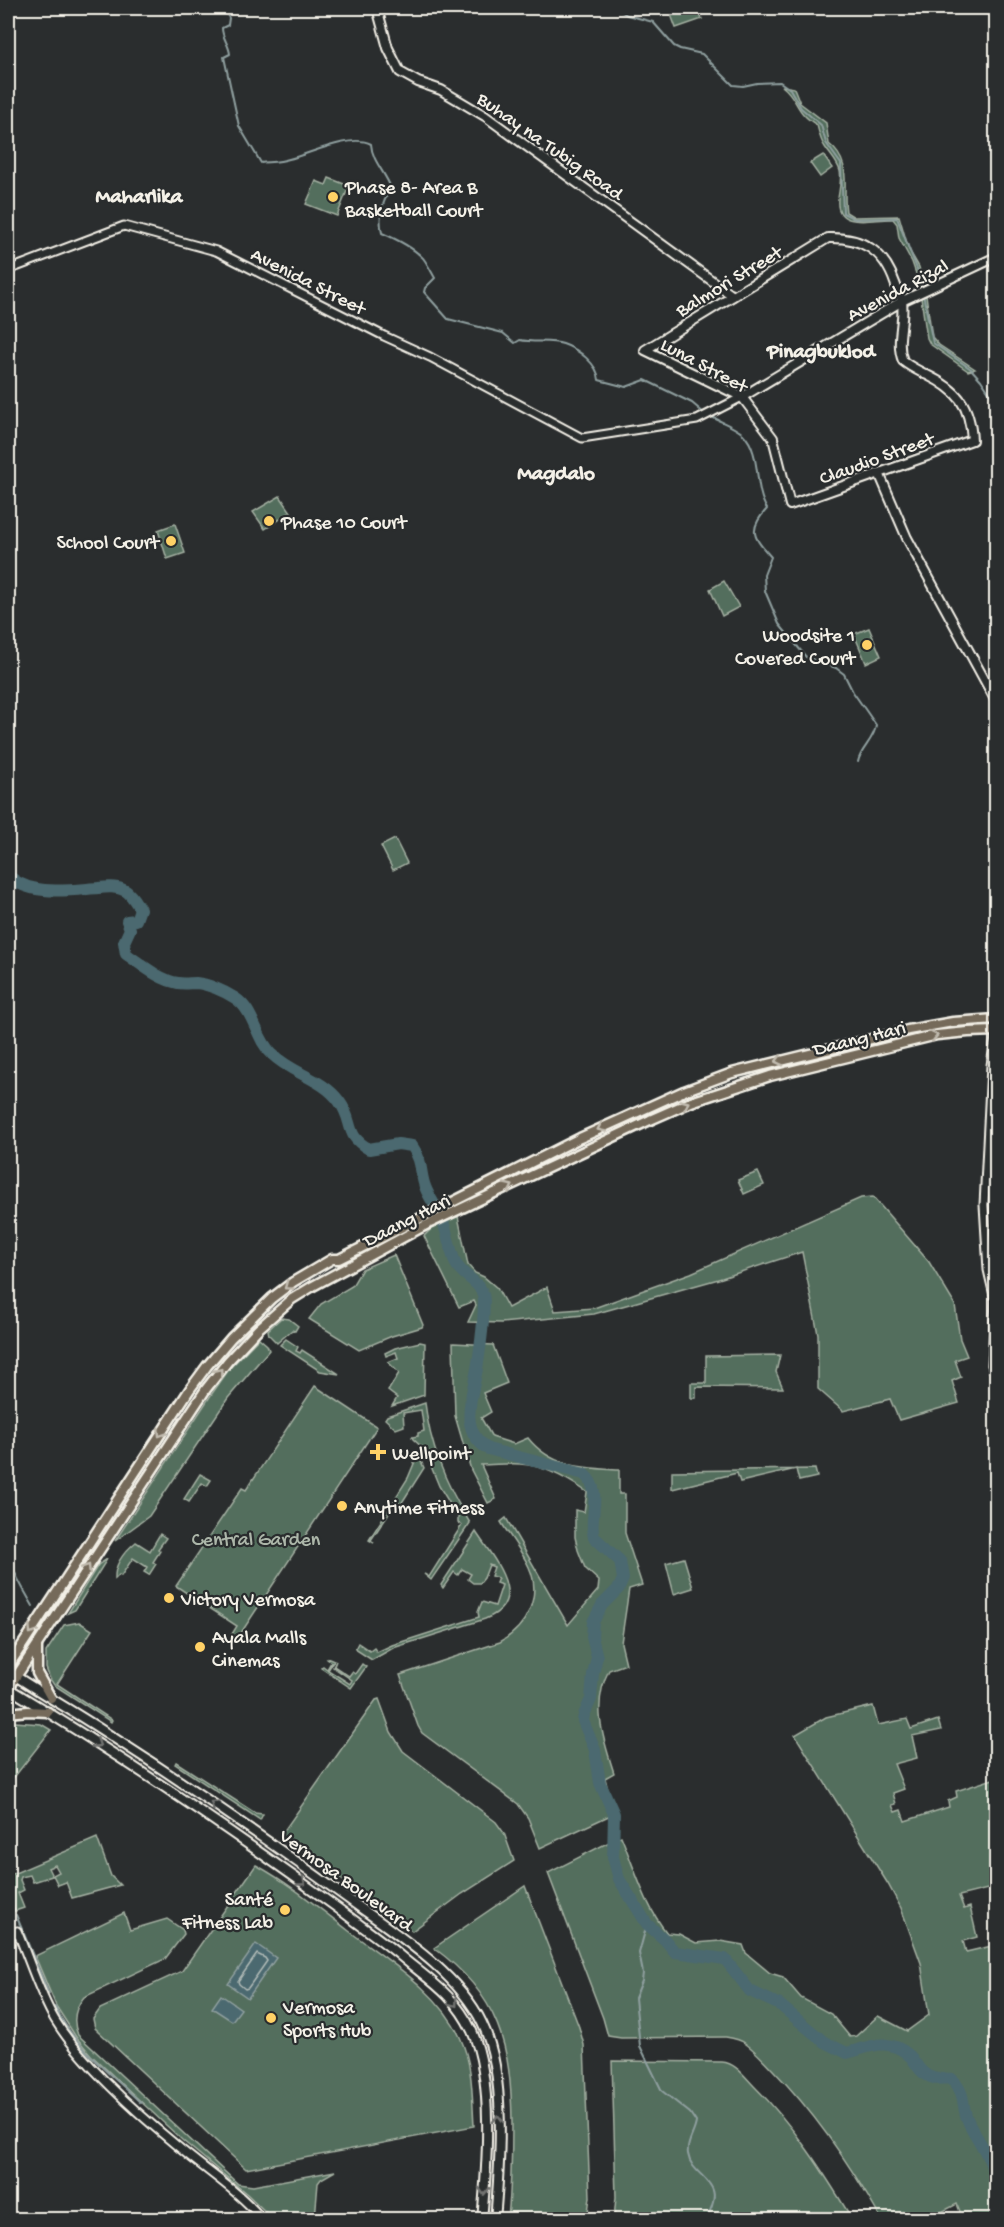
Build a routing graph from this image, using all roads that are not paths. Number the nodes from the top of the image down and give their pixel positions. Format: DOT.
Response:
graph roads {
  1 [pos="377,8"];
  2 [pos="996,257"];
  3 [pos="8,270"];
  4 [pos="733,296"];
  5 [pos="902,301"];
  6 [pos="645,350"];
  7 [pos="742,397"];
  8 [pos="582,438"];
  9 [pos="879,473"];
  10 [pos="790,505"];
  11 [pos="996,700"];
  12 [pos="996,1020"];
  13 [pos="996,1031"];
  14 [pos="424,1221"];
  15 [pos="996,1378"];
  16 [pos="38,1644"];
  17 [pos="10,1672"];
  18 [pos="8,1688"];
  19 [pos="51,1698"];
  20 [pos="48,1712"];
  21 [pos="8,1713"];
  22 [pos="8,1937"];
  23 [pos="263,2220"];
  24 [pos="482,2220"];
  25 [pos="495,2220"];
  1 -- 4 [label="main road, Buhay na Tubig Road"];
  2 -- 5 [label="main road, Avenida Rizal"];
  3 -- 8 [label="street, Avenida Street"];
  4 -- 5 [label="main road, Balmori Street"];
  4 -- 6 [label="main road, Balmori Street"];
  5 -- 7 [label="main road, Avenida Rizal"];
  5 -- 9 [label="main road, Claudio Street"];
  6 -- 7 [label="main road, Luna Street"];
  7 -- 8 [label="street, Avenida Rizal"];
  7 -- 10 [label="main road, Luna Street"];
  9 -- 10 [label="main road, Claudio Street"];
  9 -- 11 [label="main road"];
  12 -- 14 [label="main road, Daang Hari, one-way"];
  14 -- 13 [label="main road, Daang Hari, one-way"];
  13 -- 15 [label="street"];
  16 -- 14 [label="main road, Daang Hari, one-way"];
  14 -- 17 [label="main road, Daang Hari, one-way"];
  16 -- 17 [label="main road, Daang Hari"];
  16 -- 19 [label="main road"];
  17 -- 18 [label="main road, Daang Hari"];
  17 -- 19 [label="main road, Vermosa Boulevard"];
  18 -- 20 [label="main road, Vermosa Boulevard"];
  25 -- 19 [label="main road, Vermosa Boulevard, one-way"];
  20 -- 21 [label="main road"];
  20 -- 24 [label="main road, Vermosa Boulevard, one-way"];
  22 -- 23 [label="street"];
}
